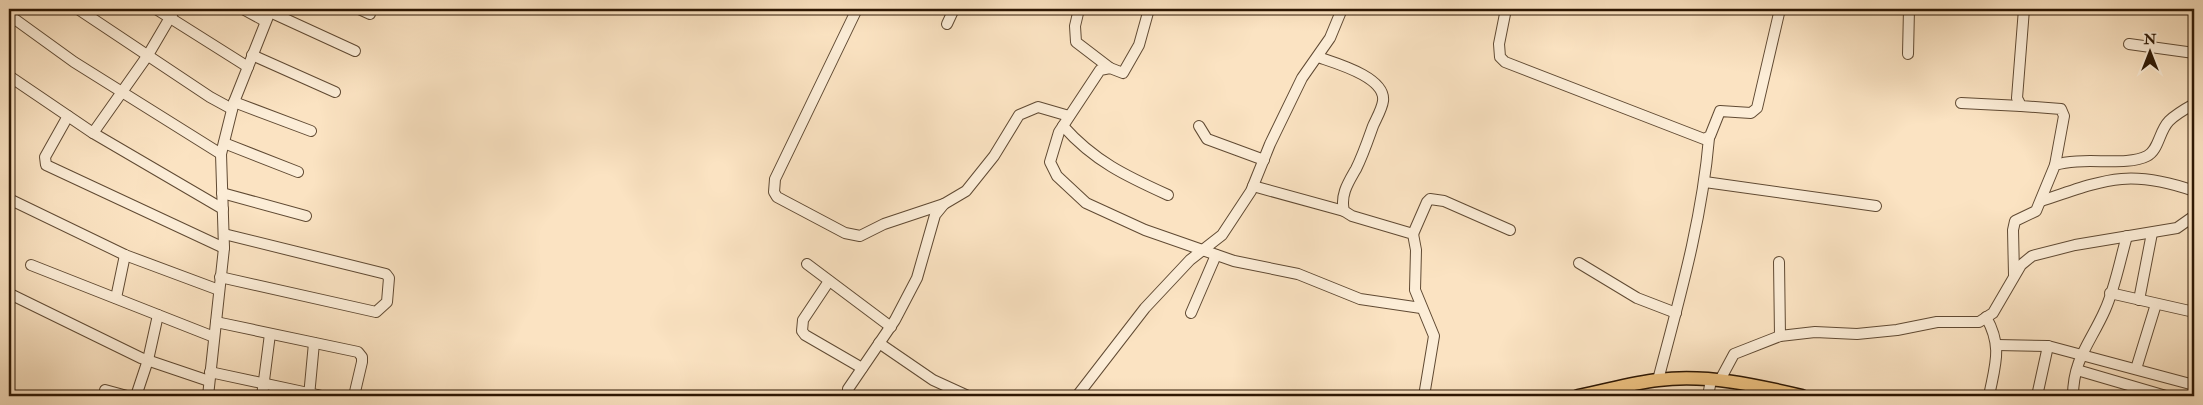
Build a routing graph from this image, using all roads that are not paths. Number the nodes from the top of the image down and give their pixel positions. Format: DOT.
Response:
graph roads {
  1 [pos="78,9"];
  2 [pos="156,9"];
  3 [pos="243,9"];
  4 [pos="359,9"];
  5 [pos="856,9"];
  6 [pos="954,9"];
  7 [pos="1079,9"];
  8 [pos="1149,9"];
  9 [pos="1342,9"];
  10 [pos="1506,9"];
  11 [pos="1780,9"];
  12 [pos="1909,9"];
  13 [pos="2024,9"];
  14 [pos="173,13"];
  15 [pos="269,14"];
  16 [pos="370,14"];
  17 [pos="9,15"];
  18 [pos="947,24"];
  19 [pos="2129,44"];
  20 [pos="355,51"];
  21 [pos="1908,54"];
  22 [pos="2194,54"];
  23 [pos="148,55"];
  24 [pos="252,55"];
  25 [pos="1318,56"];
  26 [pos="248,67"];
  27 [pos="1110,68"];
  28 [pos="9,76"];
  29 [pos="335,92"];
  30 [pos="123,93"];
  31 [pos="1961,103"];
  32 [pos="2194,104"];
  33 [pos="233,106"];
  34 [pos="2021,106"];
  35 [pos="68,116"];
  36 [pos="1069,116"];
  37 [pos="1063,126"];
  38 [pos="1199,126"];
  39 [pos="311,131"];
  40 [pos="93,133"];
  41 [pos="1709,138"];
  42 [pos="224,143"];
  43 [pos="221,154"];
  44 [pos="1264,160"];
  45 [pos="2055,165"];
  46 [pos="298,172"];
  47 [pos="1705,182"];
  48 [pos="1253,186"];
  49 [pos="2194,191"];
  50 [pos="222,194"];
  51 [pos="1168,195"];
  52 [pos="9,200"];
  53 [pos="2041,201"];
  54 [pos="944,204"];
  55 [pos="1876,206"];
  56 [pos="223,208"];
  57 [pos="1344,211"];
  58 [pos="306,216"];
  59 [pos="2194,216"];
  60 [pos="1510,230"];
  61 [pos="2152,233"];
  62 [pos="224,234"];
  63 [pos="1413,234"];
  64 [pos="2127,236"];
  65 [pos="224,248"];
  66 [pos="1204,250"];
  67 [pos="125,255"];
  68 [pos="1216,255"];
  69 [pos="1779,262"];
  70 [pos="1579,263"];
  71 [pos="807,264"];
  72 [pos="31,265"];
  73 [pos="2014,276"];
  74 [pos="220,277"];
  75 [pos="829,282"];
  76 [pos="219,290"];
  77 [pos="2110,293"];
  78 [pos="10,294"];
  79 [pos="116,298"];
  80 [pos="2139,300"];
  81 [pos="2156,304"];
  82 [pos="1421,308"];
  83 [pos="2194,312"];
  84 [pos="1191,313"];
  85 [pos="1676,313"];
  86 [pos="158,315"];
  87 [pos="1986,317"];
  88 [pos="216,322"];
  89 [pos="891,327"];
  90 [pos="270,334"];
  91 [pos="1780,336"];
  92 [pos="214,337"];
  93 [pos="314,343"];
  94 [pos="879,343"];
  95 [pos="1997,345"];
  96 [pos="2048,346"];
  97 [pos="2081,354"];
  98 [pos="148,360"];
  99 [pos="862,368"];
  100 [pos="2136,368"];
  101 [pos="2077,370"];
  102 [pos="210,376"];
  103 [pos="1658,380"];
  104 [pos="1716,380"];
  105 [pos="264,384"];
  106 [pos="2194,385"];
  107 [pos="105,390"];
  108 [pos="1786,394"];
  109 [pos="310,395"];
  110 [pos="127,396"];
  111 [pos="136,396"];
  112 [pos="208,396"];
  113 [pos="262,396"];
  114 [pos="322,396"];
  115 [pos="354,396"];
  116 [pos="848,396"];
  117 [pos="968,396"];
  118 [pos="1077,396"];
  119 [pos="1424,396"];
  120 [pos="1578,396"];
  121 [pos="1708,396"];
  122 [pos="1802,396"];
  123 [pos="1989,396"];
  124 [pos="2037,396"];
  125 [pos="2073,396"];
  126 [pos="2166,396"];
  1 -- 23 [label="street"];
  2 -- 14 [label="street"];
  3 -- 15 [label="street"];
  4 -- 16 [label="street"];
  5 -- 54 [label="street"];
  6 -- 18 [label="street"];
  7 -- 27 [label="street"];
  8 -- 27 [label="street"];
  9 -- 25 [label="street"];
  10 -- 41 [label="street"];
  11 -- 41 [label="street"];
  12 -- 21 [label="street"];
  13 -- 34 [label="street"];
  14 -- 23 [label="street"];
  14 -- 26 [label="street"];
  15 -- 20 [label="street"];
  15 -- 24 [label="street"];
  17 -- 30 [label="street"];
  19 -- 22 [label="street"];
  23 -- 30 [label="street"];
  23 -- 33 [label="street"];
  24 -- 26 [label="street"];
  24 -- 29 [label="street"];
  25 -- 44 [label="street"];
  25 -- 57 [label="street"];
  26 -- 33 [label="street"];
  27 -- 36 [label="street"];
  28 -- 35 [label="street"];
  30 -- 40 [label="street"];
  30 -- 43 [label="street"];
  31 -- 34 [label="street"];
  32 -- 45 [label="street"];
  33 -- 39 [label="street"];
  33 -- 42 [label="street"];
  34 -- 45 [label="street"];
  35 -- 40 [label="street"];
  35 -- 65 [label="street"];
  36 -- 37 [label="street"];
  36 -- 54 [label="street"];
  37 -- 51 [label="street"];
  37 -- 66 [label="street"];
  38 -- 44 [label="street"];
  40 -- 56 [label="street"];
  41 -- 47 [label="street"];
  42 -- 43 [label="street"];
  42 -- 46 [label="street"];
  43 -- 50 [label="street"];
  44 -- 48 [label="street"];
  45 -- 53 [label="street"];
  47 -- 55 [label="street"];
  47 -- 85 [label="street"];
  48 -- 57 [label="street"];
  48 -- 66 [label="street"];
  49 -- 53 [label="street"];
  50 -- 56 [label="street"];
  50 -- 58 [label="street"];
  52 -- 67 [label="street"];
  53 -- 73 [label="street"];
  54 -- 89 [label="street"];
  56 -- 62 [label="street"];
  57 -- 63 [label="street"];
  59 -- 61 [label="street"];
  60 -- 63 [label="street"];
  61 -- 64 [label="street"];
  61 -- 80 [label="street"];
  62 -- 65 [label="street"];
  62 -- 74 [label="street"];
  63 -- 82 [label="street"];
  64 -- 73 [label="street"];
  64 -- 77 [label="street"];
  65 -- 74 [label="street"];
  66 -- 68 [label="street"];
  66 -- 118 [label="street"];
  67 -- 76 [label="street"];
  67 -- 79 [label="street"];
  68 -- 82 [label="street"];
  68 -- 84 [label="street"];
  69 -- 91 [label="street"];
  70 -- 85 [label="street"];
  71 -- 75 [label="street"];
  72 -- 79 [label="street"];
  73 -- 87 [label="street"];
  74 -- 76 [label="street"];
  75 -- 89 [label="street"];
  75 -- 99 [label="street"];
  76 -- 88 [label="street"];
  77 -- 80 [label="street"];
  77 -- 97 [label="street"];
  78 -- 98 [label="street"];
  79 -- 86 [label="street"];
  80 -- 81 [label="street"];
  81 -- 83 [label="street"];
  81 -- 100 [label="street"];
  82 -- 119 [label="street"];
  85 -- 103 [label="street"];
  86 -- 92 [label="street"];
  86 -- 98 [label="street"];
  87 -- 91 [label="street"];
  87 -- 95 [label="street"];
  88 -- 90 [label="street"];
  88 -- 92 [label="street"];
  89 -- 94 [label="street"];
  90 -- 93 [label="street"];
  90 -- 105 [label="street"];
  91 -- 104 [label="street"];
  92 -- 102 [label="street"];
  93 -- 109 [label="street"];
  93 -- 115 [label="street"];
  94 -- 99 [label="street"];
  94 -- 117 [label="street"];
  95 -- 96 [label="street"];
  95 -- 123 [label="street"];
  96 -- 97 [label="street"];
  96 -- 124 [label="street"];
  97 -- 100 [label="street"];
  97 -- 101 [label="street"];
  98 -- 102 [label="street"];
  98 -- 111 [label="street"];
  99 -- 116 [label="street"];
  100 -- 106 [label="street"];
  101 -- 125 [label="street"];
  101 -- 126 [label="street"];
  102 -- 105 [label="street"];
  102 -- 112 [label="street"];
  103 -- 104 [label="main road"];
  103 -- 120 [label="main road"];
  104 -- 108 [label="main road"];
  104 -- 121 [label="street"];
  105 -- 109 [label="street"];
  105 -- 113 [label="street"];
  107 -- 110 [label="street"];
  108 -- 122 [label="main road"];
  109 -- 114 [label="street"];
}
